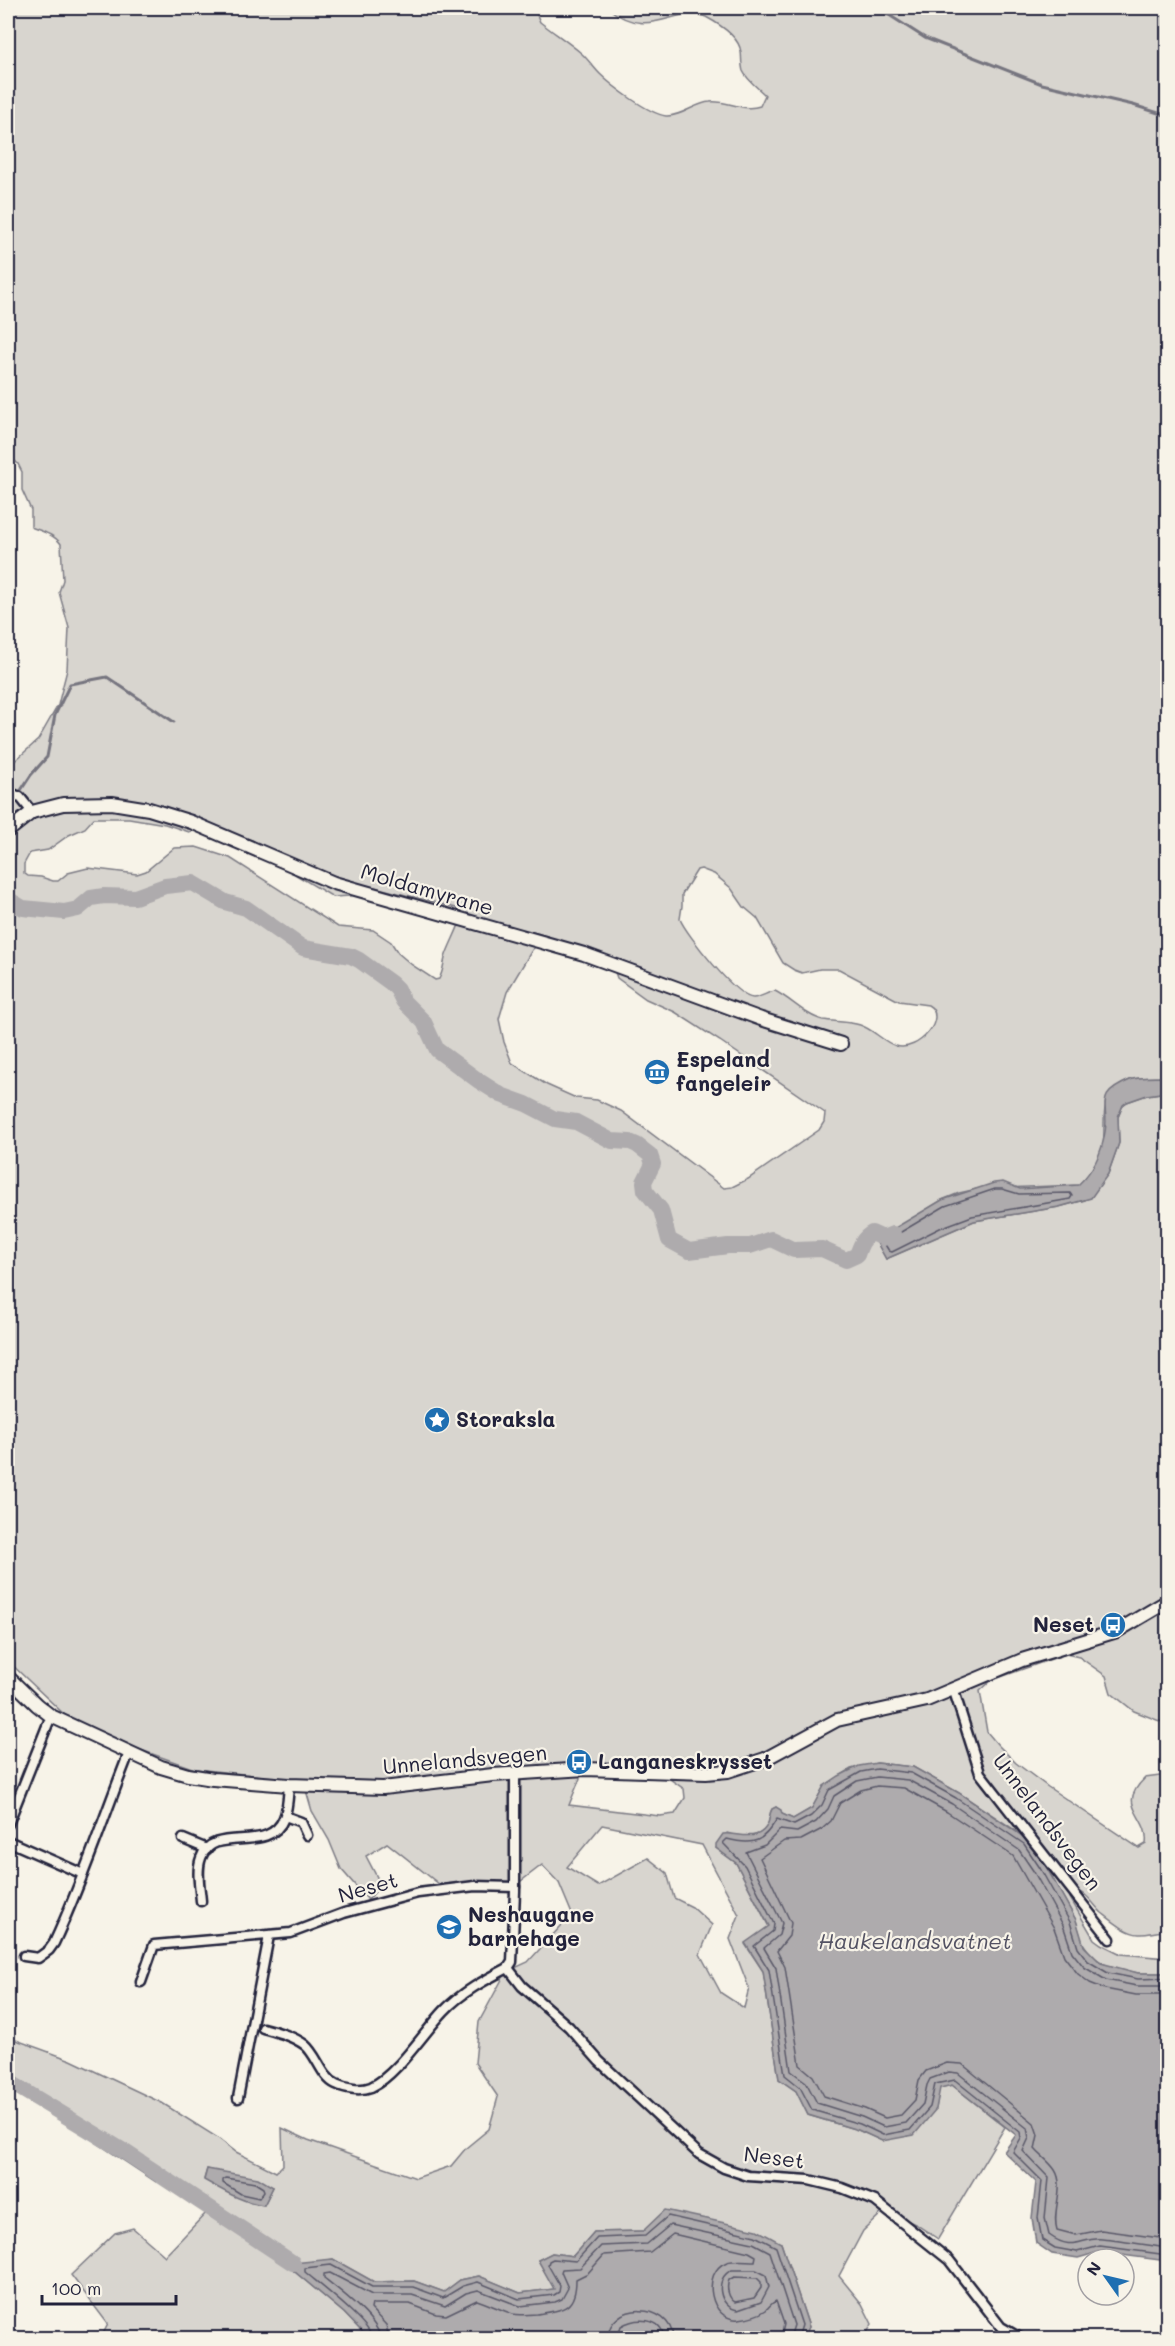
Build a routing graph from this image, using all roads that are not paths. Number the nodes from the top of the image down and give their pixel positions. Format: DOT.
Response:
graph roads {
  1 [pos="8,792"];
  2 [pos="32,812"];
  3 [pos="8,831"];
  4 [pos="841,1044"];
  5 [pos="1167,1602"];
  6 [pos="8,1677"];
  7 [pos="953,1688"];
  8 [pos="51,1716"];
  9 [pos="129,1753"];
  10 [pos="515,1773"];
  11 [pos="289,1785"];
  12 [pos="285,1816"];
  13 [pos="8,1824"];
  14 [pos="307,1835"];
  15 [pos="183,1839"];
  16 [pos="8,1841"];
  17 [pos="207,1849"];
  18 [pos="83,1874"];
  19 [pos="515,1887"];
  20 [pos="201,1901"];
  21 [pos="269,1936"];
  22 [pos="1110,1939"];
  23 [pos="24,1956"];
  24 [pos="508,1968"];
  25 [pos="141,1982"];
  26 [pos="263,2028"];
  27 [pos="238,2098"];
  28 [pos="1020,2338"];
  1 -- 2 [label="street"];
  2 -- 3 [label="main road, Moldamyrane"];
  2 -- 4 [label="main road, Moldamyrane"];
  5 -- 7 [label="main road, Unnelandsvegen"];
  6 -- 8 [label="main road, Unnelandsvegen"];
  7 -- 10 [label="main road, Unnelandsvegen"];
  7 -- 22 [label="street, Unnelandsvegen"];
  8 -- 9 [label="main road, Unnelandsvegen"];
  8 -- 13 [label="street"];
  9 -- 11 [label="main road, Unnelandsvegen"];
  9 -- 18 [label="street"];
  10 -- 11 [label="main road, Unnelandsvegen"];
  10 -- 19 [label="street"];
  11 -- 12 [label="street"];
  12 -- 14 [label="street"];
  12 -- 17 [label="street"];
  15 -- 17 [label="street"];
  16 -- 18 [label="street"];
  17 -- 20 [label="street"];
  18 -- 23 [label="street"];
  19 -- 21 [label="street, Neset"];
  19 -- 24 [label="street"];
  21 -- 25 [label="street, Neset"];
  21 -- 27 [label="street"];
  24 -- 26 [label="street"];
  24 -- 28 [label="street, Neset"];
}
